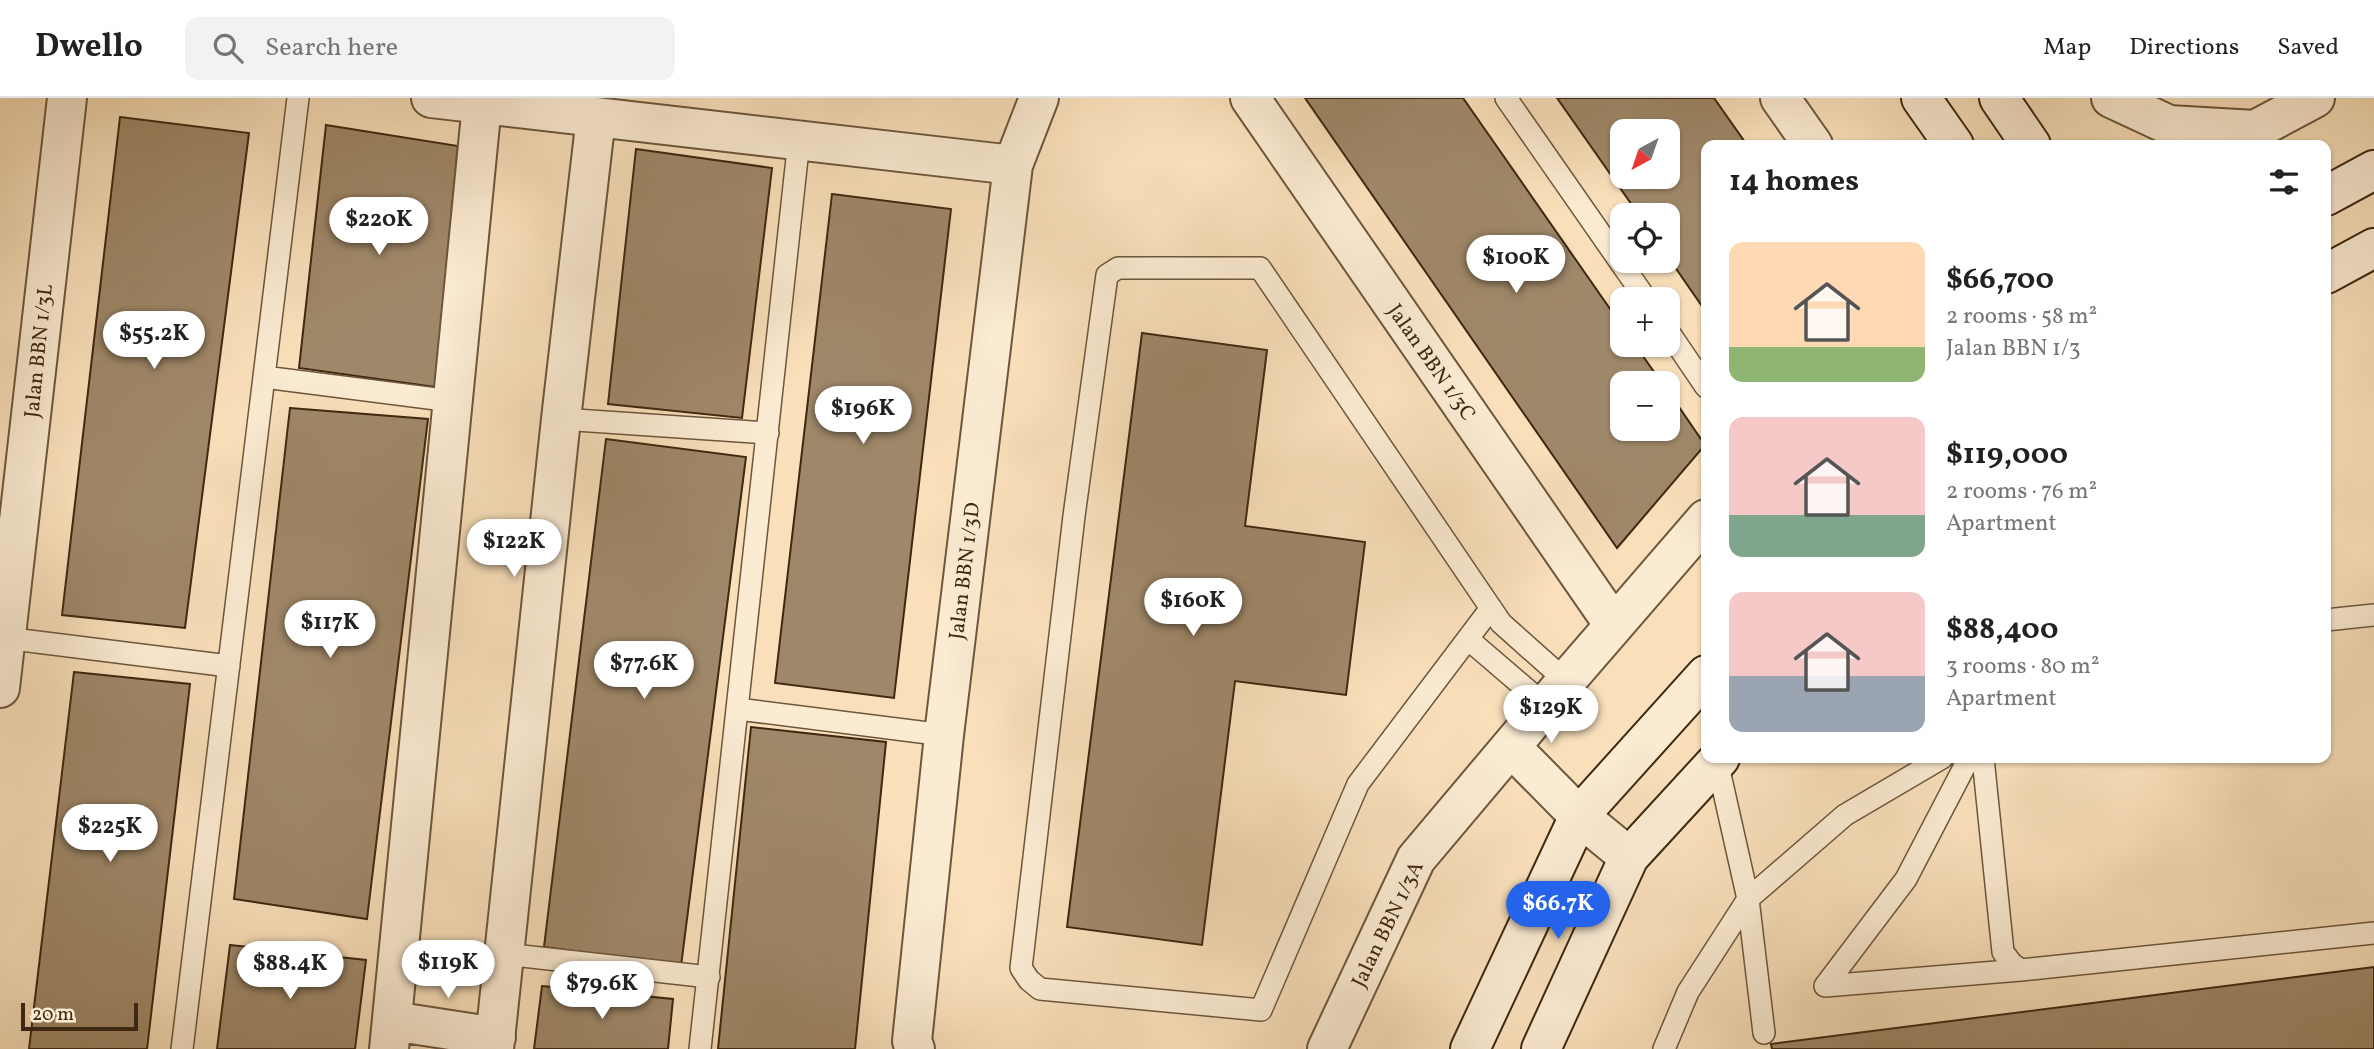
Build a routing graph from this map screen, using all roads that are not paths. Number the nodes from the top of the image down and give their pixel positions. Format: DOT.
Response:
graph roads {
  1 [pos="67,98"];
  2 [pos="298,98"];
  3 [pos="431,98"];
  4 [pos="1039,98"];
  5 [pos="1250,98"];
  6 [pos="1506,98"];
  7 [pos="1780,98"];
  8 [pos="1921,98"];
  9 [pos="1999,98"];
  10 [pos="2111,98"];
  11 [pos="2315,98"];
  12 [pos="482,104"];
  13 [pos="596,117"];
  14 [pos="799,140"];
  15 [pos="1809,140"];
  16 [pos="1950,140"];
  17 [pos="2028,140"];
  18 [pos="1013,165"];
  19 [pos="2374,170"];
  20 [pos="2331,193"];
  21 [pos="2374,248"];
  22 [pos="2374,268"];
  23 [pos="2331,271"];
  24 [pos="2331,281"];
  25 [pos="1638,287"];
  26 [pos="1680,349"];
  27 [pos="264,377"];
  28 [pos="1701,380"];
  29 [pos="453,401"];
  30 [pos="561,419"];
  31 [pos="768,433"];
  32 [pos="1701,525"];
  33 [pos="1491,608"];
  34 [pos="2374,615"];
  35 [pos="2331,619"];
  36 [pos="1614,625"];
  37 [pos="1468,639"];
  38 [pos="2,658"];
  39 [pos="229,666"];
  40 [pos="1701,681"];
  41 [pos="1556,693"];
  42 [pos="738,709"];
  43 [pos="944,735"];
  44 [pos="1511,747"];
  45 [pos="1714,763"];
  46 [pos="1719,763"];
  47 [pos="1933,763"];
  48 [pos="1966,763"];
  49 [pos="1984,763"];
  50 [pos="1579,816"];
  51 [pos="1629,857"];
  52 [pos="1748,899"];
  53 [pos="2374,933"];
  54 [pos="505,954"];
  55 [pos="2021,970"];
  56 [pos="709,977"];
  57 [pos="1764,1033"];
  58 [pos="391,1035"];
  59 [pos="495,1043"];
  60 [pos="182,1049"];
  61 [pos="700,1049"];
  62 [pos="915,1049"];
  63 [pos="1327,1049"];
  64 [pos="1470,1049"];
  65 [pos="1541,1049"];
  66 [pos="1664,1049"];
  1 -- 38 [label="street, Jalan BBN 1/3L"];
  2 -- 27 [label="lane"];
  3 -- 12 [label="street"];
  4 -- 18 [label="street, Jalan BBN 1/3D"];
  5 -- 36 [label="street, Jalan BBN 1/3C"];
  6 -- 25 [label="lane"];
  7 -- 15 [label="street"];
  8 -- 16 [label="street"];
  9 -- 17 [label="street"];
  10 -- 11 [label="street"];
  12 -- 13 [label="street"];
  12 -- 29 [label="street"];
  13 -- 14 [label="street"];
  13 -- 30 [label="street"];
  14 -- 18 [label="street"];
  14 -- 31 [label="lane"];
  18 -- 43 [label="street, Jalan BBN 1/3D"];
  19 -- 20 [label="street"];
  21 -- 23 [label="street"];
  22 -- 24 [label="lane"];
  26 -- 28 [label="lane"];
  27 -- 29 [label="lane"];
  27 -- 39 [label="lane"];
  29 -- 58 [label="street"];
  30 -- 31 [label="lane"];
  30 -- 54 [label="street"];
  31 -- 42 [label="lane"];
  32 -- 36 [label="street, Jalan BBN 1/3A"];
  33 -- 37 [label="lane"];
  33 -- 37 [label="lane"];
  33 -- 41 [label="lane"];
  34 -- 35 [label="lane"];
  36 -- 41 [label="street, Jalan BBN 1/3A"];
  37 -- 41 [label="lane"];
  38 -- 39 [label="lane"];
  39 -- 60 [label="lane"];
  40 -- 50 [label="street"];
  41 -- 44 [label="street, Jalan BBN 1/3A"];
  42 -- 43 [label="lane"];
  42 -- 56 [label="lane"];
  43 -- 62 [label="street, Jalan BBN 1/3D"];
  44 -- 50 [label="street"];
  44 -- 63 [label="street, Jalan BBN 1/3A"];
  45 -- 51 [label="street"];
  46 -- 52 [label="lane"];
  47 -- 52 [label="lane"];
  48 -- 55 [label="lane"];
  49 -- 55 [label="lane"];
  50 -- 51 [label="street"];
  50 -- 64 [label="street"];
  51 -- 65 [label="street"];
  52 -- 57 [label="lane"];
  52 -- 66 [label="lane"];
  53 -- 55 [label="lane"];
  54 -- 56 [label="lane"];
  54 -- 59 [label="street"];
  56 -- 61 [label="lane"];
  58 -- 59 [label="street"];
}
